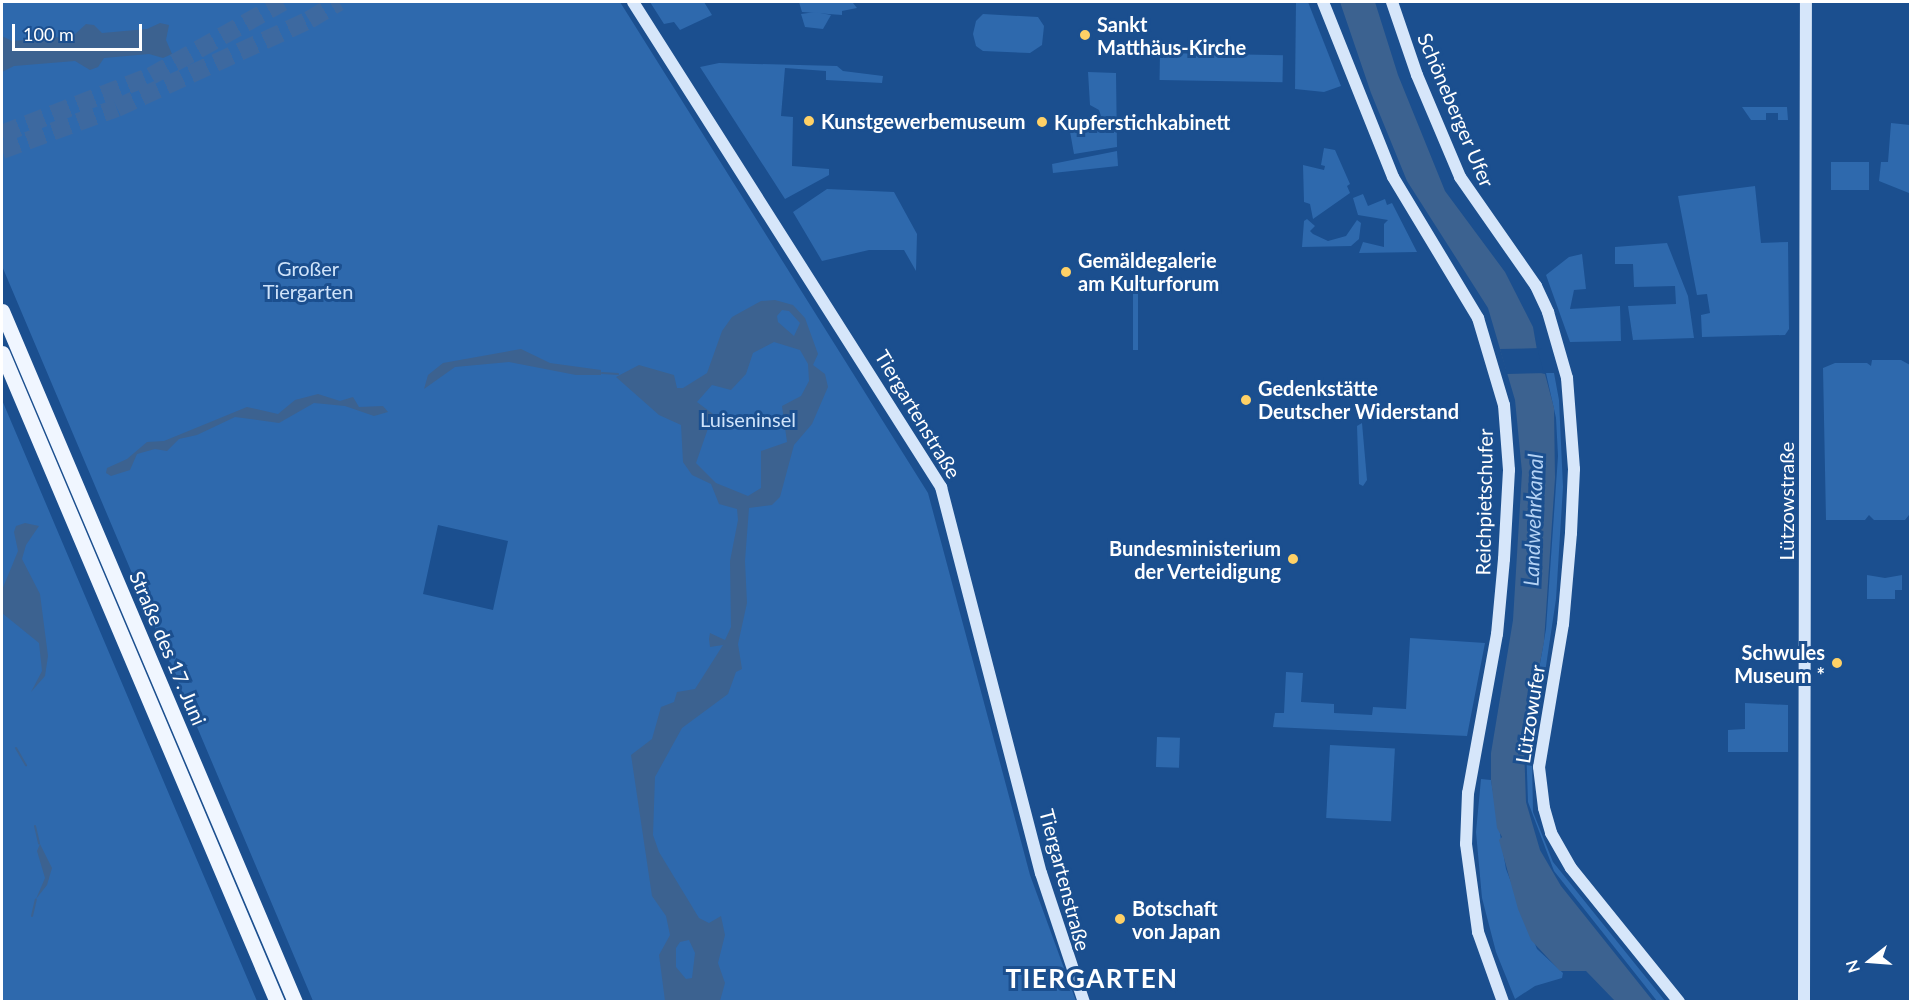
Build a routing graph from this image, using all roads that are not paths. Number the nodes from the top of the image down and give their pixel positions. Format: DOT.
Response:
graph roads {
  1 [pos="633,2"];
  2 [pos="1323,2"];
  3 [pos="1392,2"];
  4 [pos="1806,2"];
  5 [pos="2,311"];
  6 [pos="2,353"];
  7 [pos="1571,533"];
  8 [pos="277,1002"];
  9 [pos="295,1002"];
  10 [pos="1084,1002"];
  11 [pos="1503,1002"];
  12 [pos="1679,1002"];
  13 [pos="1804,1002"];
  1 -- 10 [label="main road, Tiergartenstraße"];
  2 -- 11 [label="main road, Reichpietschufer"];
  3 -- 7 [label="main road, Schöneberger Ufer"];
  4 -- 13 [label="main road, Lützowstraße"];
  5 -- 9 [label="main road, Straße des 17. Juni"];
  6 -- 8 [label="main road, Straße des 17. Juni"];
  7 -- 12 [label="main road, Lützowufer"];
}
